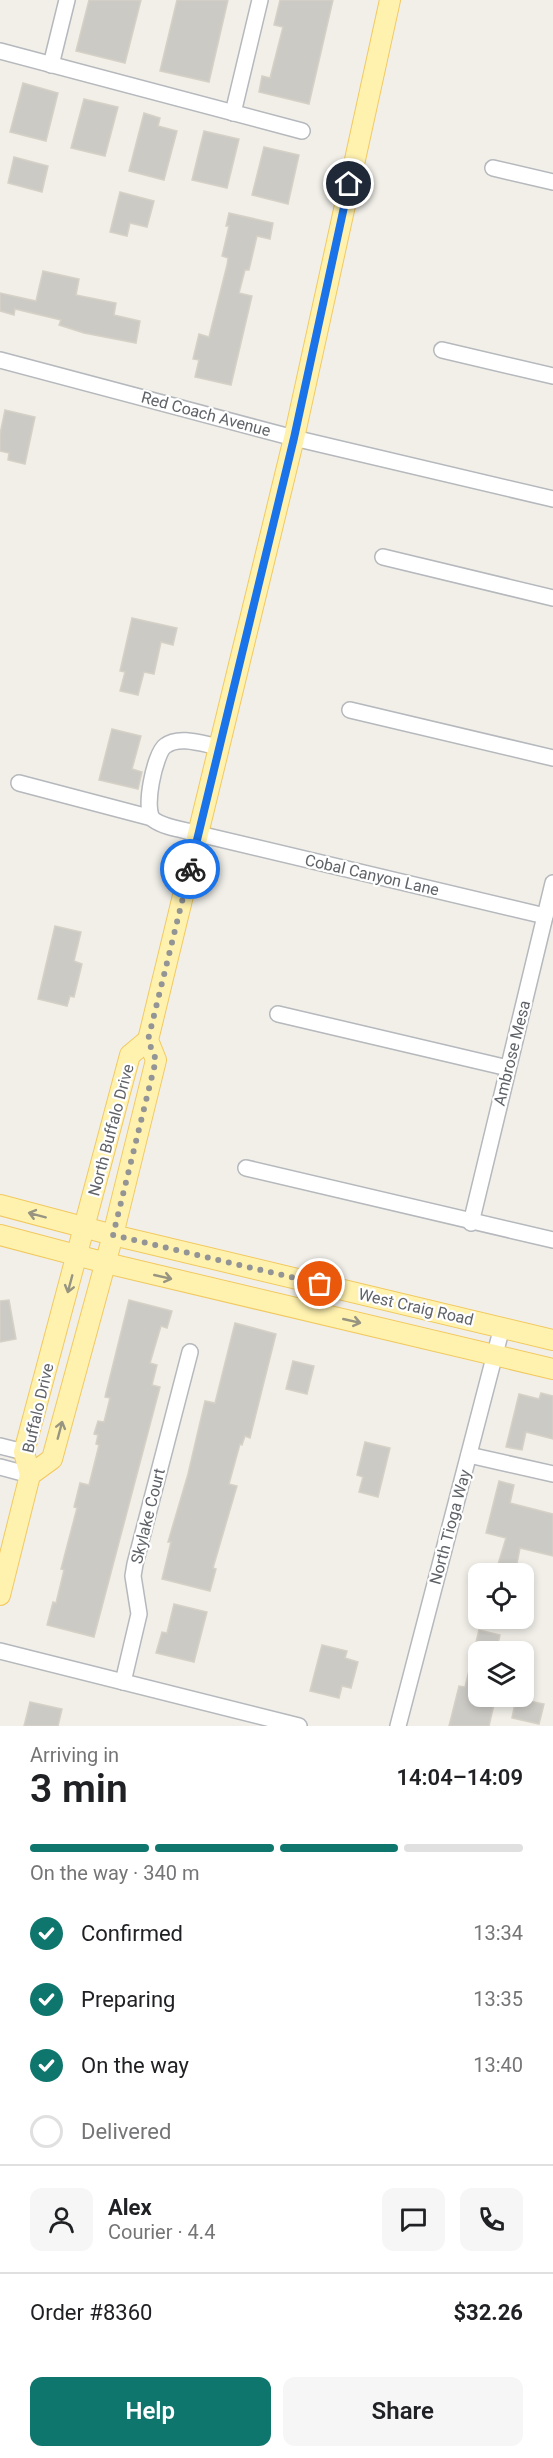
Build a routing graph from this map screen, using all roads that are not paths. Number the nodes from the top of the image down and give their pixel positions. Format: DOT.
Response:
graph roads {
  1 [pos="67,0"];
  2 [pos="260,0"];
  3 [pos="390,0"];
  4 [pos="0,51"];
  5 [pos="51,65"];
  6 [pos="233,113"];
  7 [pos="302,131"];
  8 [pos="493,168"];
  9 [pos="553,182"];
  10 [pos="442,350"];
  11 [pos="0,360"];
  12 [pos="553,375"];
  13 [pos="294,438"];
  14 [pos="553,499"];
  15 [pos="383,557"];
  16 [pos="553,598"];
  17 [pos="350,710"];
  18 [pos="219,747"];
  19 [pos="553,758"];
  20 [pos="19,783"];
  21 [pos="152,818"];
  22 [pos="198,834"];
  23 [pos="553,883"];
  24 [pos="545,916"];
  25 [pos="278,1014"];
  26 [pos="148,1040"];
  27 [pos="508,1068"];
  28 [pos="246,1168"];
  29 [pos="0,1205"];
  30 [pos="471,1223"];
  31 [pos="85,1227"];
  32 [pos="0,1235"];
  33 [pos="113,1235"];
  34 [pos="553,1240"];
  35 [pos="77,1256"];
  36 [pos="106,1263"];
  37 [pos="502,1327"];
  38 [pos="553,1340"];
  39 [pos="190,1352"];
  40 [pos="495,1355"];
  41 [pos="553,1369"];
  42 [pos="0,1446"];
  43 [pos="24,1452"];
  44 [pos="469,1455"];
  45 [pos="0,1467"];
  46 [pos="550,1474"];
  47 [pos="30,1475"];
  48 [pos="0,1595"];
  49 [pos="0,1652"];
  50 [pos="123,1682"];
  51 [pos="299,1726"];
  52 [pos="398,1726"];
  1 -- 5 [label="street"];
  2 -- 6 [label="street"];
  3 -- 13 [label="main road, North Buffalo Drive"];
  4 -- 5 [label="street"];
  5 -- 6 [label="street"];
  6 -- 7 [label="street"];
  8 -- 9 [label="street"];
  10 -- 12 [label="street"];
  11 -- 13 [label="street, Red Coach Avenue"];
  13 -- 14 [label="street, Red Coach Avenue"];
  13 -- 18 [label="main road, North Buffalo Drive"];
  15 -- 16 [label="street"];
  17 -- 19 [label="street"];
  18 -- 21 [label="street"];
  18 -- 22 [label="main road, North Buffalo Drive"];
  20 -- 21 [label="street, Cobal Canyon Lane"];
  21 -- 22 [label="street, Cobal Canyon Lane"];
  22 -- 24 [label="street, Cobal Canyon Lane"];
  22 -- 26 [label="main road, North Buffalo Drive"];
  23 -- 24 [label="street, Ambrose Mesa"];
  24 -- 27 [label="street, Ambrose Mesa"];
  25 -- 27 [label="street"];
  26 -- 31 [label="main road, North Buffalo Drive"];
  26 -- 33 [label="main road, North Buffalo Drive"];
  27 -- 30 [label="street, Ambrose Mesa"];
  28 -- 30 [label="street"];
  31 -- 29 [label="main road, West Craig Road, one-way"];
  30 -- 34 [label="street"];
  31 -- 33 [label="main road, West Craig Road"];
  31 -- 35 [label="main road, Buffalo Drive"];
  32 -- 35 [label="main road, West Craig Road"];
  33 -- 36 [label="main road, Buffalo Drive"];
  33 -- 37 [label="main road, West Craig Road"];
  35 -- 36 [label="main road, West Craig Road"];
  35 -- 43 [label="main road, Buffalo Drive, one-way"];
  36 -- 40 [label="main road, West Craig Road, one-way"];
  47 -- 36 [label="main road, Buffalo Drive, one-way"];
  37 -- 38 [label="main road, West Craig Road"];
  37 -- 40 [label="street, North Tioga Way"];
  39 -- 50 [label="street, Skylake Court"];
  40 -- 41 [label="main road, West Craig Road"];
  40 -- 44 [label="street, North Tioga Way"];
  42 -- 43 [label="street"];
  43 -- 47 [label="main road, Buffalo Drive"];
  44 -- 46 [label="street"];
  44 -- 52 [label="street, North Tioga Way"];
  45 -- 47 [label="street"];
  47 -- 48 [label="main road"];
  49 -- 50 [label="street"];
  50 -- 51 [label="street"];
}
